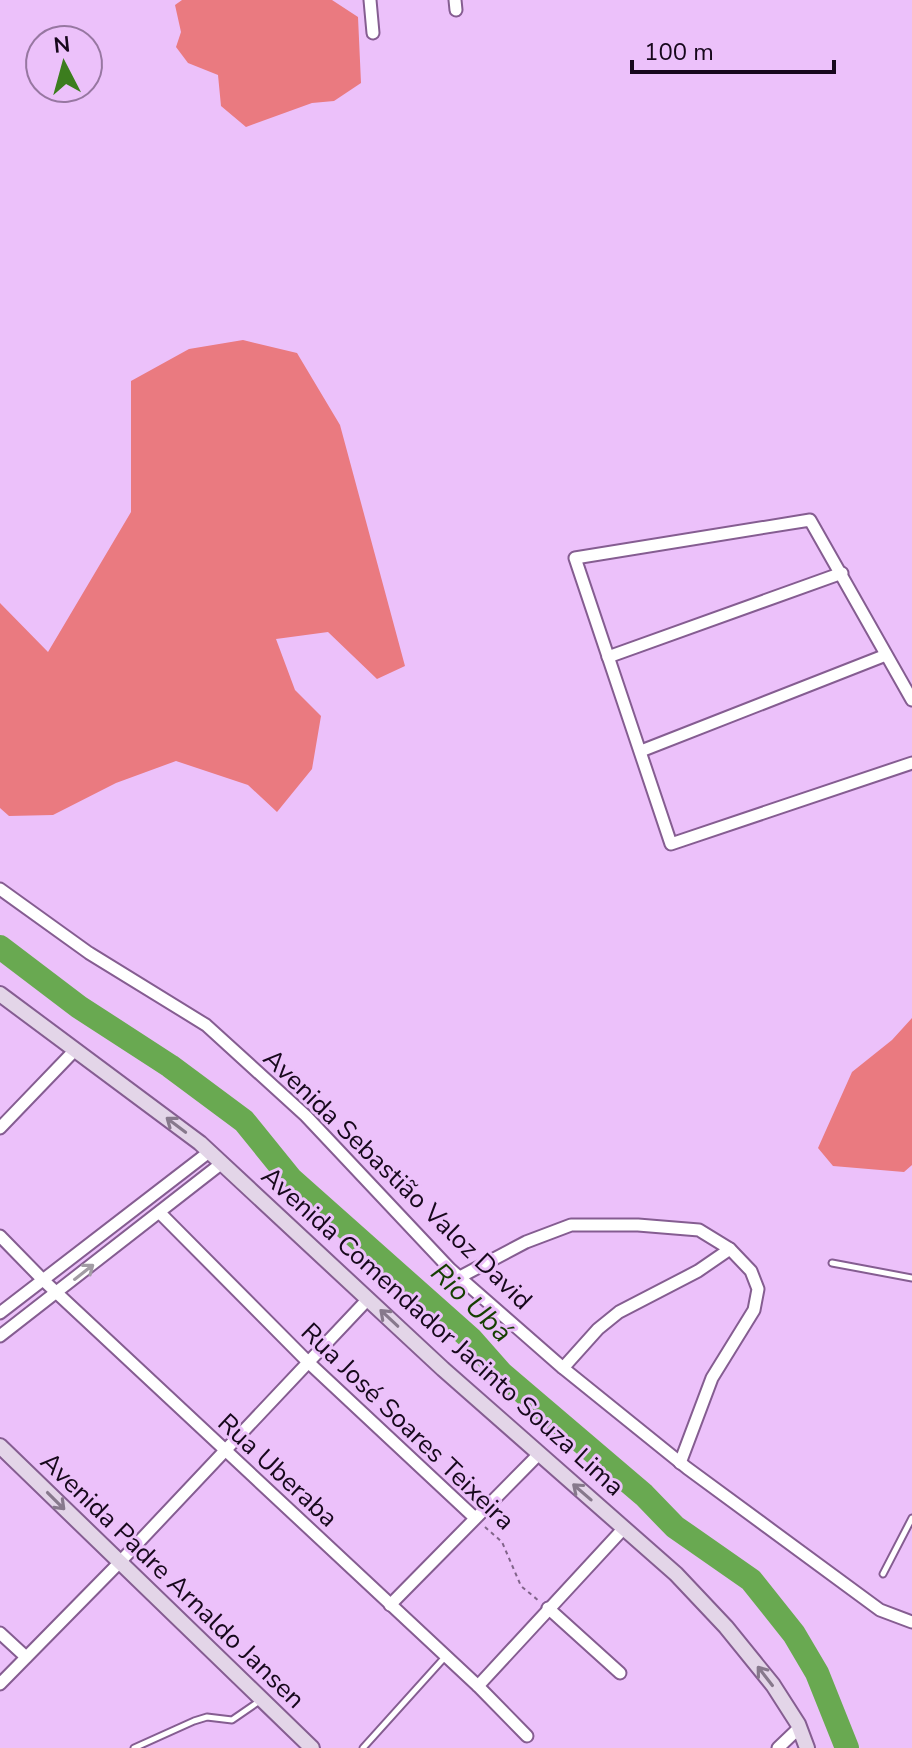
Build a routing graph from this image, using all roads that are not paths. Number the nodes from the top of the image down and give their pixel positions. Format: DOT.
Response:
graph roads {
  1 [pos="370,0"];
  2 [pos="373,33"];
  3 [pos="842,573"];
  4 [pos="886,655"];
  5 [pos="608,657"];
  6 [pos="912,700"];
  7 [pos="641,751"];
  8 [pos="912,763"];
  9 [pos="0,889"];
  10 [pos="0,994"];
  11 [pos="75,1050"];
  12 [pos="0,1128"];
  13 [pos="209,1152"];
  14 [pos="222,1163"];
  15 [pos="160,1213"];
  16 [pos="0,1236"];
  17 [pos="730,1249"];
  18 [pos="832,1263"];
  19 [pos="460,1277"];
  20 [pos="912,1278"];
  21 [pos="43,1280"];
  22 [pos="57,1294"];
  23 [pos="368,1299"];
  24 [pos="0,1313"];
  25 [pos="0,1336"];
  26 [pos="308,1362"];
  27 [pos="563,1368"];
  28 [pos="0,1446"];
  29 [pos="225,1451"];
  30 [pos="539,1454"];
  31 [pos="680,1463"];
  32 [pos="475,1518"];
  33 [pos="912,1518"];
  34 [pos="624,1528"];
  35 [pos="119,1563"];
  36 [pos="883,1574"];
  37 [pos="390,1605"];
  38 [pos="548,1608"];
  39 [pos="912,1622"];
  40 [pos="0,1633"];
  41 [pos="446,1656"];
  42 [pos="26,1657"];
  43 [pos="620,1673"];
  44 [pos="0,1684"];
  45 [pos="478,1686"];
  46 [pos="262,1700"];
  47 [pos="800,1727"];
  48 [pos="527,1736"];
  49 [pos="134,1748"];
  50 [pos="312,1748"];
  51 [pos="363,1748"];
  52 [pos="778,1748"];
  53 [pos="807,1748"];
  1 -- 2 [label="street"];
  3 -- 4 [label="street"];
  3 -- 5 [label="street"];
  3 -- 5 [label="street"];
  4 -- 6 [label="street"];
  4 -- 7 [label="street"];
  5 -- 7 [label="street"];
  7 -- 8 [label="street"];
  9 -- 19 [label="street, Avenida Sebastião Valoz David"];
  10 -- 11 [label="street, Avenida Comendador Jacinto Souza Lima"];
  11 -- 12 [label="street"];
  13 -- 11 [label="street, Avenida Comendador Jacinto Souza Lima, one-way"];
  13 -- 14 [label="street, Avenida Comendador Jacinto Souza Lima"];
  13 -- 21 [label="street"];
  14 -- 15 [label="street"];
  14 -- 23 [label="street, Avenida Comendador Jacinto Souza Lima"];
  22 -- 15 [label="street, one-way"];
  15 -- 26 [label="street, Rua José Soares Teixeira"];
  16 -- 21 [label="street, Rua Uberaba"];
  17 -- 19 [label="street"];
  17 -- 27 [label="street"];
  17 -- 31 [label="street"];
  18 -- 20 [label="lane"];
  19 -- 27 [label="street, Avenida Sebastião Valoz David"];
  21 -- 22 [label="street, Rua Uberaba"];
  21 -- 24 [label="street"];
  22 -- 25 [label="street"];
  22 -- 29 [label="street, Rua Uberaba"];
  23 -- 26 [label="street"];
  30 -- 23 [label="street, Avenida Comendador Jacinto Souza Lima, one-way"];
  26 -- 29 [label="street"];
  26 -- 32 [label="street, Rua José Soares Teixeira"];
  27 -- 31 [label="street, Avenida Sebastião Valoz David"];
  28 -- 35 [label="street, Avenida Padre Arnaldo Jansen, one-way"];
  29 -- 35 [label="street"];
  29 -- 37 [label="street, Rua Uberaba"];
  30 -- 32 [label="street"];
  34 -- 30 [label="street, Avenida Comendador Jacinto Souza Lima, one-way"];
  31 -- 39 [label="street, Avenida Sebastião Valoz David"];
  32 -- 37 [label="street"];
  33 -- 36 [label="lane"];
  34 -- 38 [label="street"];
  47 -- 34 [label="street, Avenida Comendador Jacinto Souza Lima, one-way"];
  35 -- 42 [label="street"];
  35 -- 46 [label="street, Avenida Padre Arnaldo Jansen"];
  37 -- 41 [label="street, Rua Uberaba"];
  38 -- 43 [label="street"];
  38 -- 45 [label="street"];
  40 -- 42 [label="street"];
  41 -- 45 [label="street, Rua Uberaba"];
  41 -- 51 [label="lane"];
  42 -- 44 [label="street"];
  45 -- 48 [label="street, Rua Uberaba"];
  46 -- 49 [label="lane"];
  46 -- 50 [label="street, Avenida Padre Arnaldo Jansen"];
  47 -- 52 [label="street"];
  47 -- 53 [label="street, Avenida Comendador Jacinto Souza Lima"];
}
